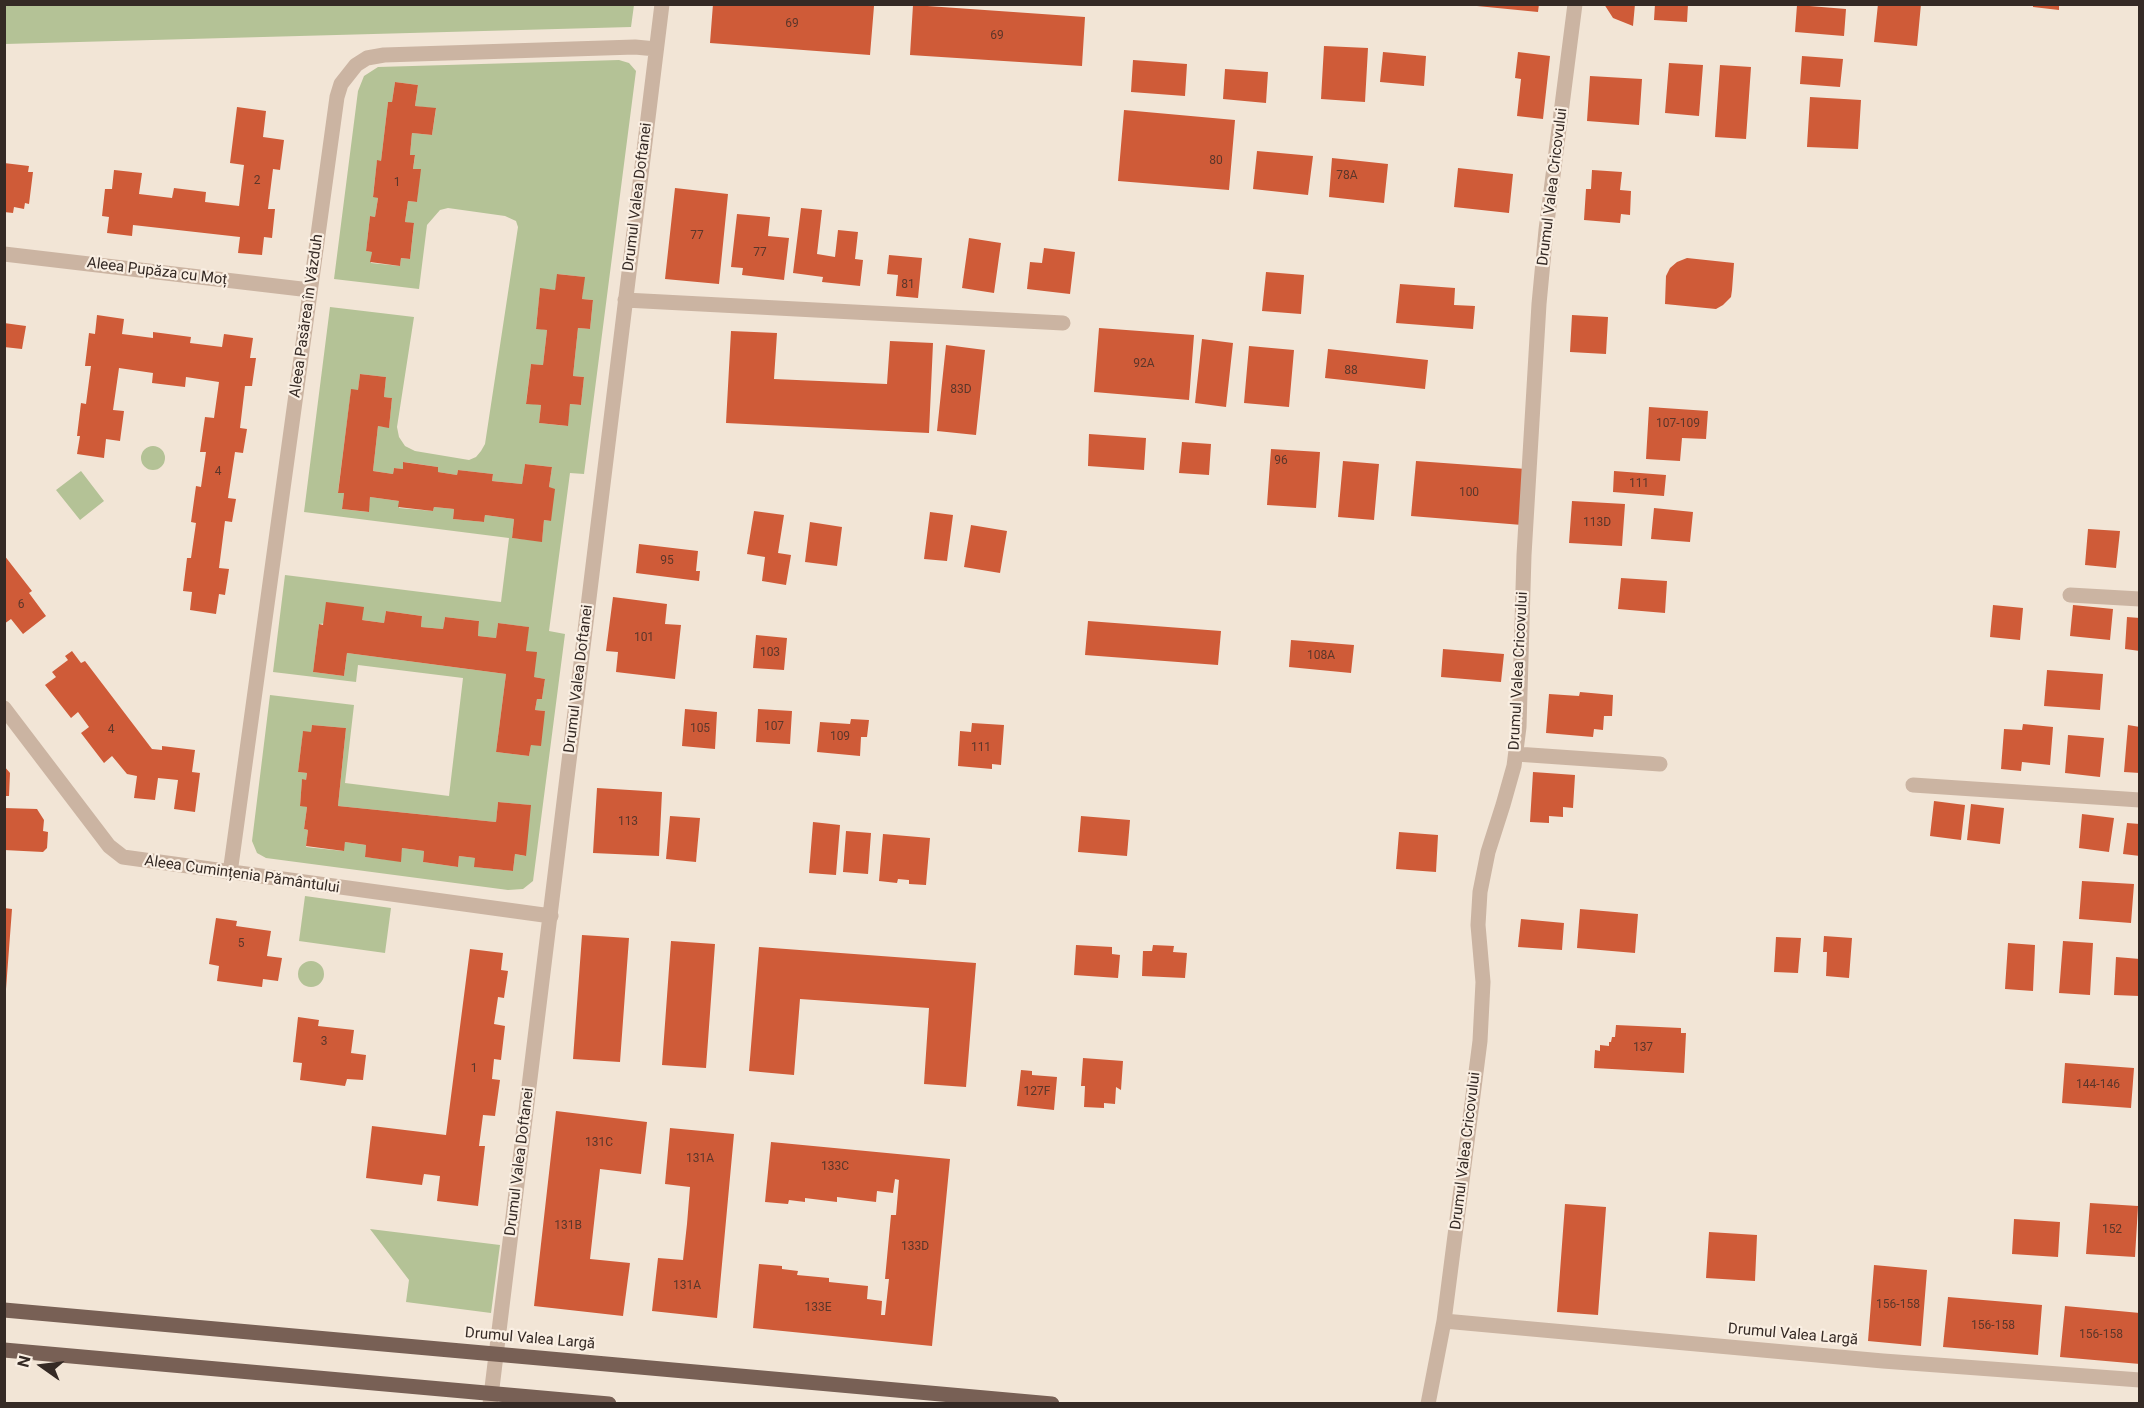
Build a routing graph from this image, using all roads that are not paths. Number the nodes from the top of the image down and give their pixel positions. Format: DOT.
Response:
graph roads {
  1 [pos="662,4"];
  2 [pos="1575,4"];
  3 [pos="656,49"];
  4 [pos="4,254"];
  5 [pos="310,290"];
  6 [pos="625,300"];
  7 [pos="1063,323"];
  8 [pos="2070,595"];
  9 [pos="2139,599"];
  10 [pos="4,708"];
  11 [pos="1516,754"];
  12 [pos="1660,764"];
  13 [pos="1913,785"];
  14 [pos="2139,800"];
  15 [pos="230,873"];
  16 [pos="551,916"];
  17 [pos="4,1310"];
  18 [pos="1444,1322"];
  19 [pos="4,1350"];
  20 [pos="495,1354"];
  21 [pos="2139,1380"];
  22 [pos="490,1398"];
  23 [pos="609,1404"];
  24 [pos="1052,1404"];
  25 [pos="1428,1404"];
  1 -- 3 [label="street, Drumul Valea Doftanei"];
  2 -- 11 [label="street, Drumul Valea Cricovului"];
  3 -- 5 [label="street, Aleea Pasărea în Văzduh"];
  3 -- 6 [label="street, Drumul Valea Doftanei"];
  4 -- 5 [label="street, Aleea Pupăza cu Moț"];
  5 -- 15 [label="street, Aleea Pasărea în Văzduh"];
  6 -- 7 [label="street"];
  6 -- 16 [label="street, Drumul Valea Doftanei"];
  8 -- 9 [label="street"];
  10 -- 15 [label="street, Aleea Cumințenia Pământului"];
  11 -- 12 [label="street"];
  11 -- 18 [label="street, Drumul Valea Cricovului"];
  13 -- 14 [label="street"];
  15 -- 16 [label="street, Aleea Cumințenia Pământului"];
  16 -- 20 [label="street, Drumul Valea Doftanei"];
  17 -- 20 [label="main road, Drumul Valea Largă"];
  18 -- 21 [label="street, Drumul Valea Largă"];
  18 -- 25 [label="street, Drumul Valea Cricovului"];
  19 -- 22 [label="main road"];
  20 -- 22 [label="street, Drumul Valea Doftanei"];
  20 -- 24 [label="main road, Drumul Valea Largă"];
  22 -- 23 [label="main road"];
}
